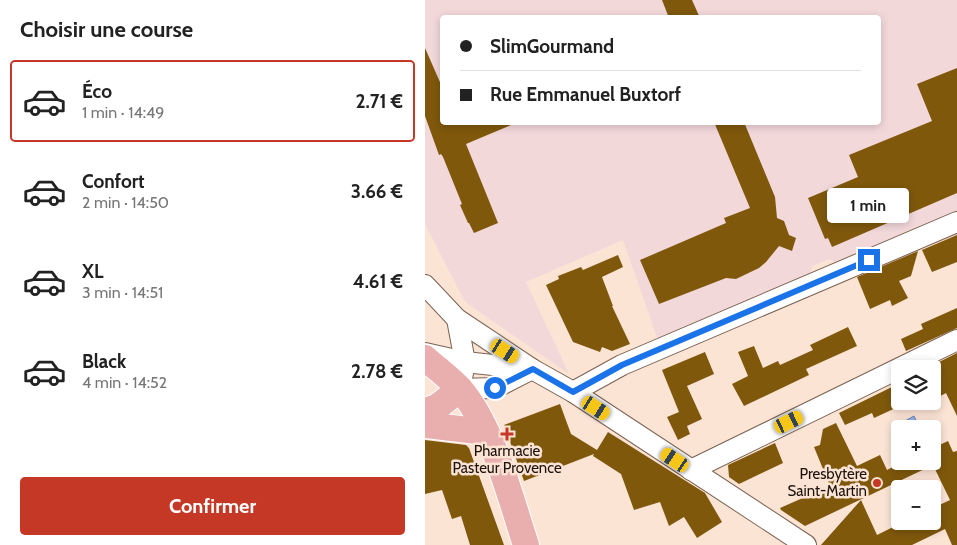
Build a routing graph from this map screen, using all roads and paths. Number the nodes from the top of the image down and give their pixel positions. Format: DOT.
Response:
graph roads {
  1 [pos="957,222"];
  2 [pos="425,285"];
  3 [pos="457,319"];
  4 [pos="957,340"];
  5 [pos="425,353"];
  6 [pos="425,358"];
  7 [pos="465,362"];
  8 [pos="533,369"];
  9 [pos="425,382"];
  10 [pos="460,389"];
  11 [pos="573,392"];
  12 [pos="425,411"];
  13 [pos="425,425"];
  14 [pos="486,432"];
  15 [pos="691,470"];
  16 [pos="526,545"];
  17 [pos="806,545"];
  1 -- 11 [label="street"];
  2 -- 3 [label="street"];
  3 -- 7 [label="street"];
  3 -- 8 [label="street"];
  4 -- 15 [label="street"];
  5 -- 7 [label="street"];
  6 -- 10 [label="main road"];
  7 -- 8 [label="street"];
  7 -- 10 [label="street"];
  8 -- 10 [label="street"];
  8 -- 11 [label="street"];
  9 -- 10 [label="main road"];
  10 -- 12 [label="main road"];
  10 -- 14 [label="main road"];
  11 -- 15 [label="street"];
  13 -- 14 [label="main road"];
  14 -- 16 [label="main road"];
  15 -- 17 [label="street"];
}
